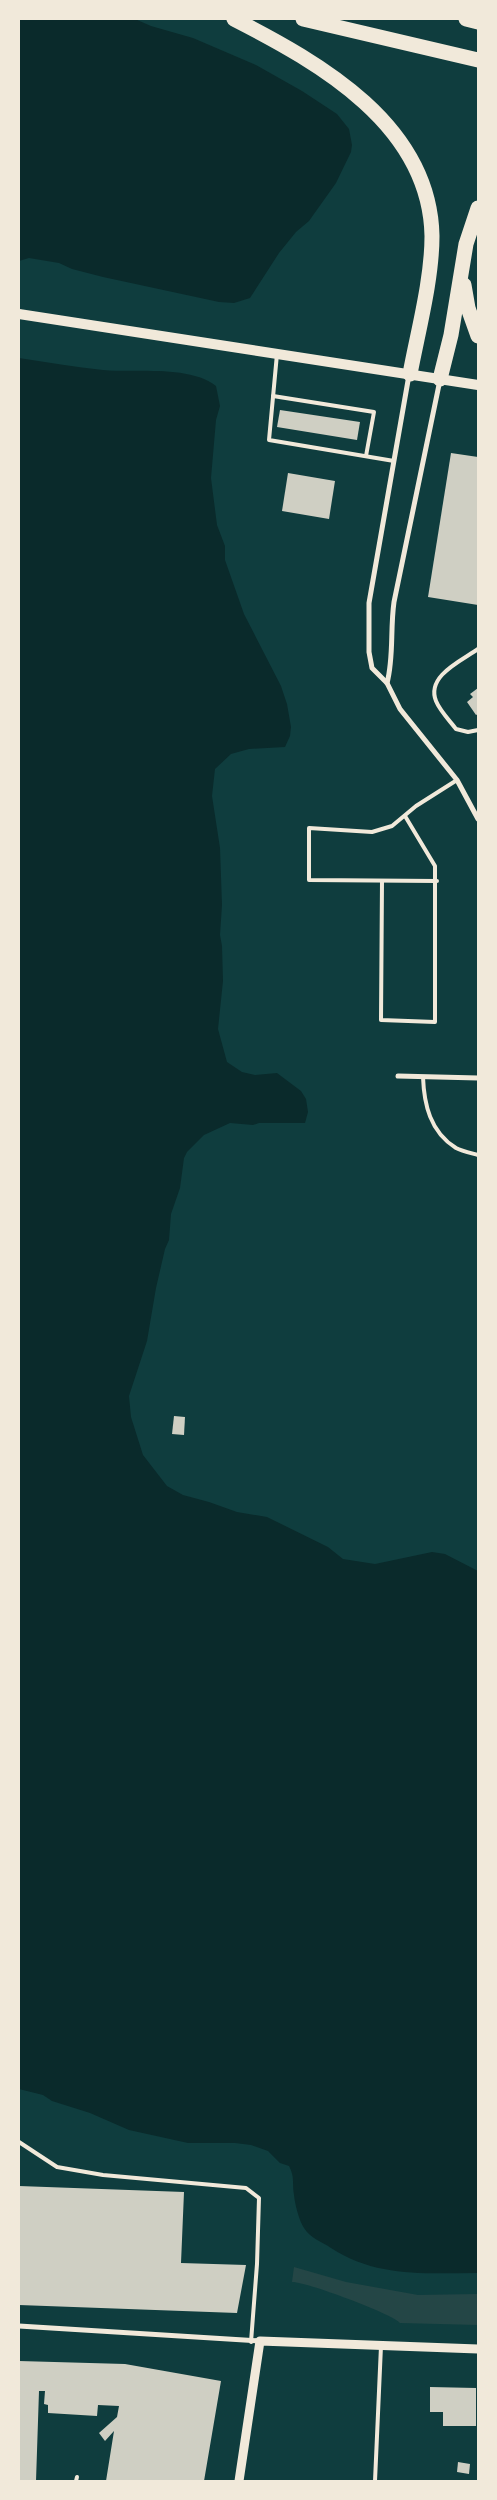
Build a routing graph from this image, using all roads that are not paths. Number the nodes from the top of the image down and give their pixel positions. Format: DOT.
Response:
graph roads {
  1 [pos="234,19"];
  2 [pos="303,19"];
  3 [pos="466,19"];
  4 [pos="478,22"];
  5 [pos="478,60"];
  6 [pos="478,208"];
  7 [pos="465,252"];
  8 [pos="19,314"];
  9 [pos="478,336"];
  10 [pos="277,354"];
  11 [pos="410,374"];
  12 [pos="440,379"];
  13 [pos="478,385"];
  14 [pos="273,396"];
  15 [pos="366,456"];
  16 [pos="394,460"];
  17 [pos="478,649"];
  18 [pos="387,684"];
  19 [pos="478,730"];
  20 [pos="456,780"];
  21 [pos="405,816"];
  22 [pos="478,818"];
  23 [pos="382,881"];
  24 [pos="436,881"];
  25 [pos="398,1076"];
  26 [pos="423,1077"];
  27 [pos="478,1078"];
  28 [pos="478,1155"];
  29 [pos="19,2142"];
  30 [pos="19,2326"];
  31 [pos="256,2342"];
  32 [pos="381,2346"];
  33 [pos="478,2349"];
  34 [pos="239,2481"];
  35 [pos="375,2481"];
  1 -- 11 [label="highway"];
  2 -- 5 [label="highway"];
  3 -- 4 [label="highway"];
  6 -- 7 [label="highway"];
  7 -- 9 [label="highway"];
  7 -- 12 [label="highway"];
  8 -- 10 [label="main road"];
  10 -- 11 [label="main road"];
  10 -- 14 [label="lane"];
  11 -- 12 [label="main road"];
  11 -- 16 [label="street"];
  12 -- 13 [label="main road"];
  12 -- 18 [label="street"];
  14 -- 15 [label="lane"];
  14 -- 15 [label="lane"];
  15 -- 16 [label="lane"];
  16 -- 18 [label="street"];
  17 -- 19 [label="lane"];
  18 -- 20 [label="street"];
  20 -- 21 [label="lane"];
  20 -- 22 [label="street"];
  21 -- 23 [label="lane"];
  21 -- 24 [label="lane"];
  23 -- 24 [label="lane"];
  23 -- 24 [label="lane"];
  25 -- 26 [label="street"];
  26 -- 27 [label="street"];
  26 -- 28 [label="lane"];
  29 -- 31 [label="lane"];
  30 -- 31 [label="street"];
  31 -- 32 [label="street"];
  31 -- 34 [label="street"];
  32 -- 33 [label="street"];
  32 -- 35 [label="lane"];
}
